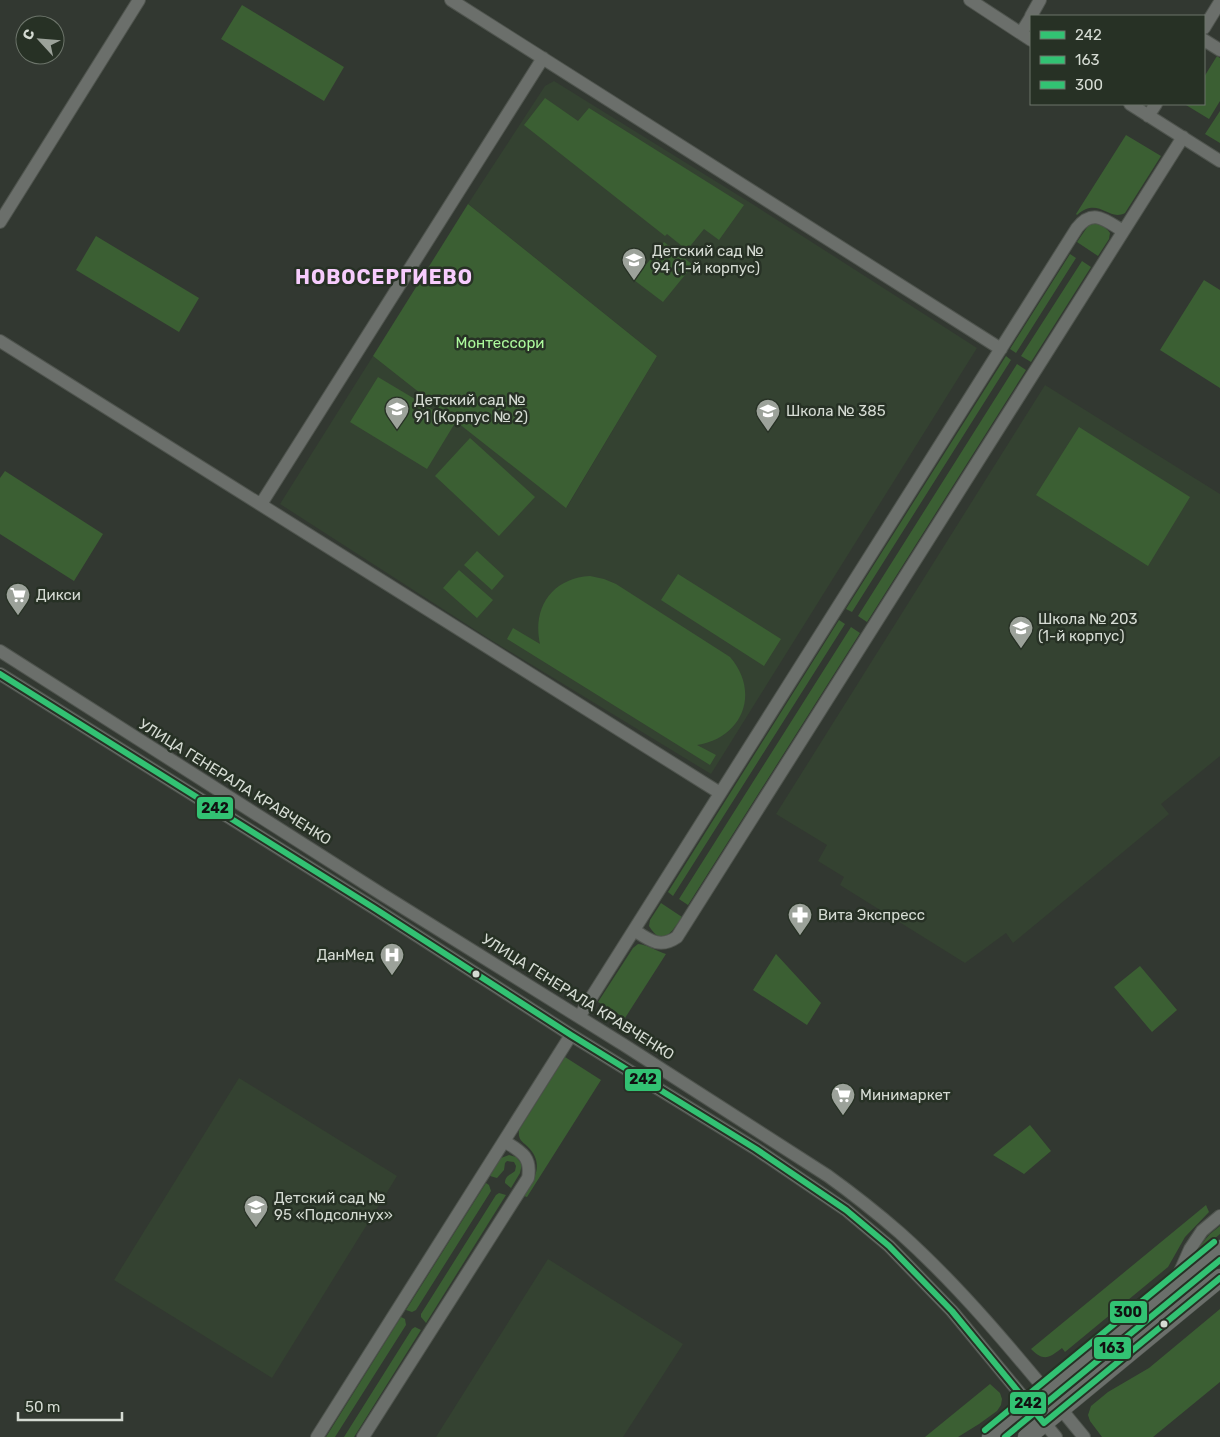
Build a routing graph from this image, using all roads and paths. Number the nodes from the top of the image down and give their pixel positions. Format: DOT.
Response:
graph roads {
  1 [pos="139,0"];
  2 [pos="451,0"];
  3 [pos="970,0"];
  4 [pos="1040,0"];
  5 [pos="1220,2"];
  6 [pos="1032,15"];
  7 [pos="1030,20"];
  8 [pos="1205,26"];
  9 [pos="1026,37"];
  10 [pos="1205,41"];
  11 [pos="1220,50"];
  12 [pos="543,58"];
  13 [pos="1132,105"];
  14 [pos="1155,105"];
  15 [pos="1148,116"];
  16 [pos="1182,137"];
  17 [pos="1220,161"];
  18 [pos="0,222"];
  19 [pos="1123,230"];
  20 [pos="0,340"];
  21 [pos="1001,349"];
  22 [pos="261,504"];
  23 [pos="0,651"];
  24 [pos="0,674"];
  25 [pos="720,794"];
  26 [pos="634,930"];
  27 [pos="579,1017"];
  28 [pos="571,1034"];
  29 [pos="504,1140"];
  30 [pos="1220,1216"];
  31 [pos="1220,1249"];
  32 [pos="1220,1278"];
  33 [pos="1173,1287"];
  34 [pos="1046,1392"];
  35 [pos="1030,1405"];
  36 [pos="1061,1409"];
  37 [pos="1044,1423"];
  38 [pos="317,1437"];
  39 [pos="363,1437"];
  40 [pos="991,1437"];
  41 [pos="1027,1437"];
  42 [pos="1056,1437"];
  43 [pos="1084,1437"];
  1 -- 18 [label="street"];
  2 -- 12 [label="street"];
  3 -- 9 [label="street"];
  4 -- 6 [label="street"];
  5 -- 8 [label="street"];
  7 -- 9 [label="street"];
  10 -- 11 [label="street"];
  12 -- 21 [label="street"];
  12 -- 22 [label="street"];
  13 -- 15 [label="street"];
  14 -- 15 [label="street"];
  15 -- 16 [label="street"];
  16 -- 17 [label="street"];
  16 -- 19 [label="street"];
  19 -- 21 [label="street"];
  19 -- 26 [label="street"];
  20 -- 22 [label="street"];
  21 -- 25 [label="street"];
  22 -- 25 [label="street"];
  23 -- 27 [label="street, УЛИЦА ГЕНЕРАЛА КРАВЧЕНКО"];
  24 -- 28 [label="street"];
  25 -- 26 [label="street"];
  26 -- 27 [label="street"];
  27 -- 34 [label="street, УЛИЦА ГЕНЕРАЛА КРАВЧЕНКО"];
  28 -- 29 [label="street"];
  28 -- 35 [label="street"];
  29 -- 38 [label="street"];
  29 -- 39 [label="street"];
  30 -- 33 [label="street"];
  31 -- 33 [label="main road"];
  32 -- 36 [label="main road"];
  33 -- 34 [label="main road"];
  34 -- 35 [label="main road"];
  34 -- 36 [label="street, УЛИЦА ГЕНЕРАЛА КРАВЧЕНКО"];
  35 -- 37 [label="street"];
  35 -- 40 [label="main road"];
  36 -- 37 [label="main road"];
  36 -- 43 [label="street, УЛИЦА ГЕНЕРАЛА КРАВЧЕНКО"];
  37 -- 41 [label="main road"];
  37 -- 42 [label="street"];
}
